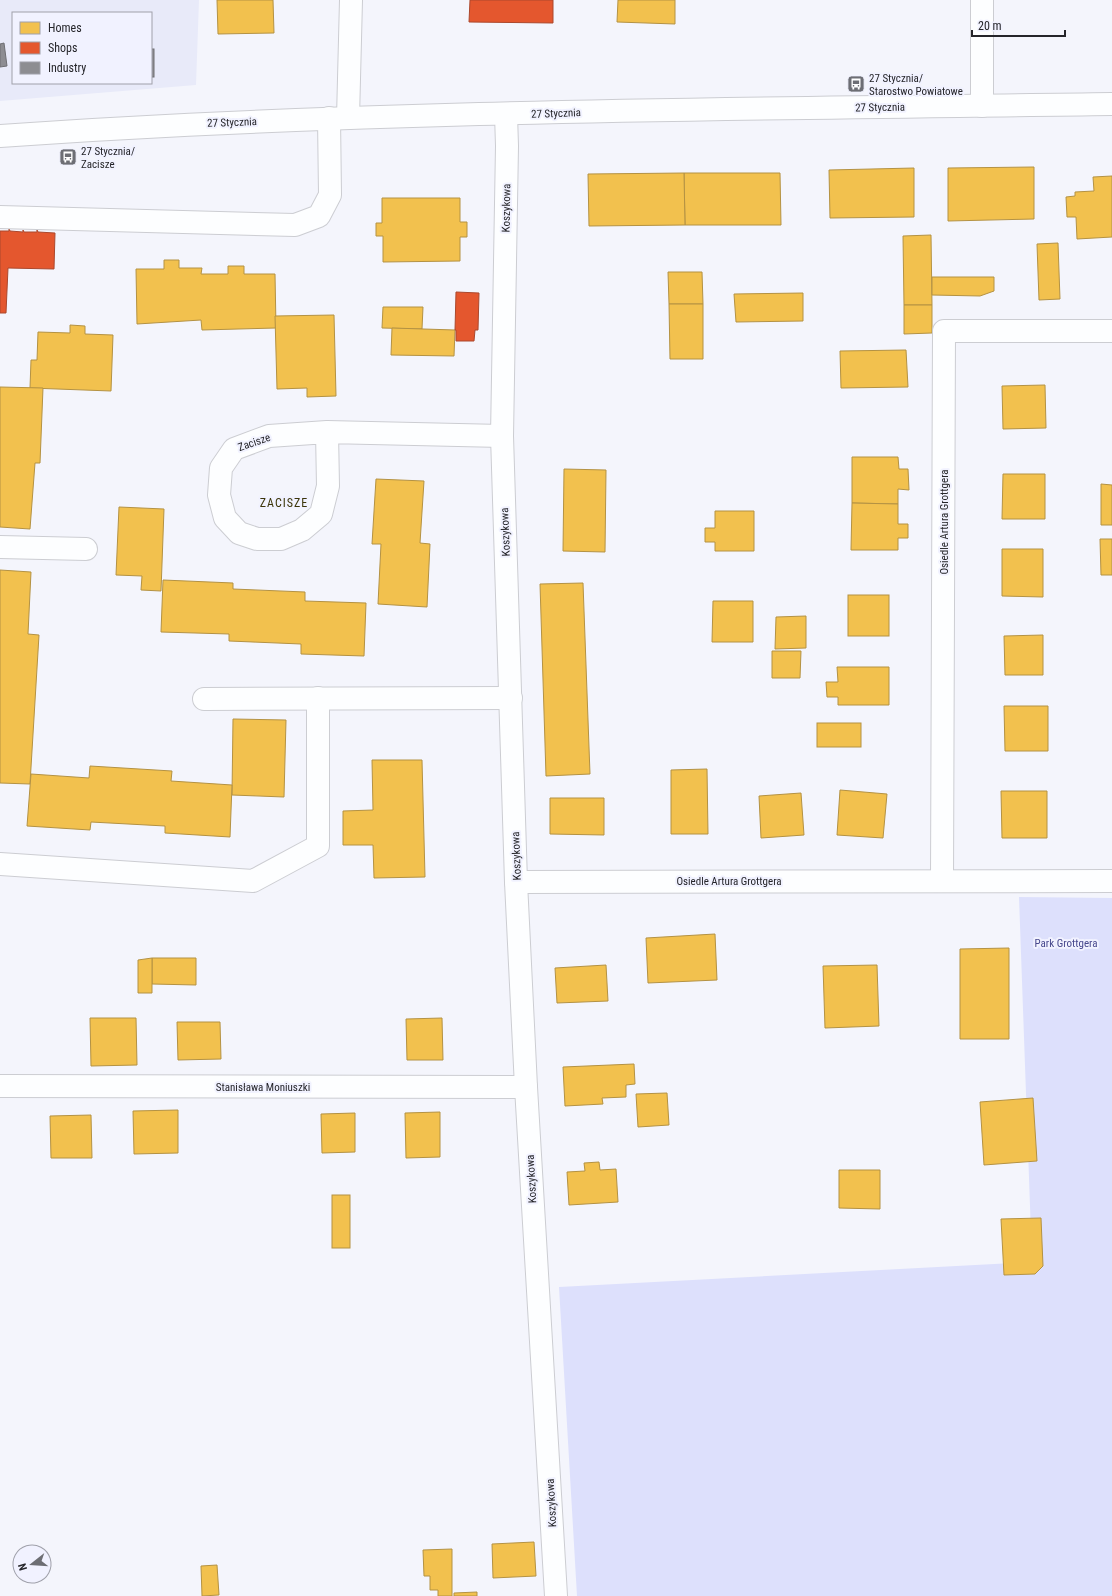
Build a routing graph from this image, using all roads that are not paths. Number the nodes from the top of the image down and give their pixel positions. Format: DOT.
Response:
graph roads {
  1 [pos="351,0"];
  2 [pos="982,0"];
  3 [pos="1112,104"];
  4 [pos="982,106"];
  5 [pos="506,114"];
  6 [pos="339,118"];
  7 [pos="0,136"];
  8 [pos="0,217"];
  9 [pos="1112,331"];
  10 [pos="327,432"];
  11 [pos="502,436"];
  12 [pos="0,547"];
  13 [pos="86,549"];
  14 [pos="318,698"];
  15 [pos="511,698"];
  16 [pos="204,699"];
  17 [pos="0,864"];
  18 [pos="942,881"];
  19 [pos="1112,881"];
  20 [pos="516,882"];
  21 [pos="0,1086"];
  22 [pos="526,1087"];
  23 [pos="556,1596"];
  1 -- 6 [label="street"];
  2 -- 4 [label="street"];
  3 -- 4 [label="street, 27 Stycznia"];
  4 -- 5 [label="street, 27 Stycznia"];
  5 -- 6 [label="street, 27 Stycznia"];
  5 -- 11 [label="street, Koszykowa"];
  6 -- 7 [label="street, 27 Stycznia"];
  6 -- 8 [label="street"];
  9 -- 18 [label="street, Osiedle Artura Grottgera"];
  10 -- 10 [label="street, Zacisze"];
  10 -- 11 [label="street, Zacisze"];
  11 -- 15 [label="street, Koszykowa"];
  12 -- 13 [label="street"];
  14 -- 15 [label="street"];
  14 -- 16 [label="street"];
  14 -- 17 [label="street"];
  15 -- 20 [label="street, Koszykowa"];
  18 -- 19 [label="street, Osiedle Artura Grottgera"];
  18 -- 20 [label="street, Osiedle Artura Grottgera"];
  20 -- 22 [label="street, Koszykowa"];
  21 -- 22 [label="street, Stanisława Moniuszki"];
  22 -- 23 [label="street, Koszykowa"];
}
